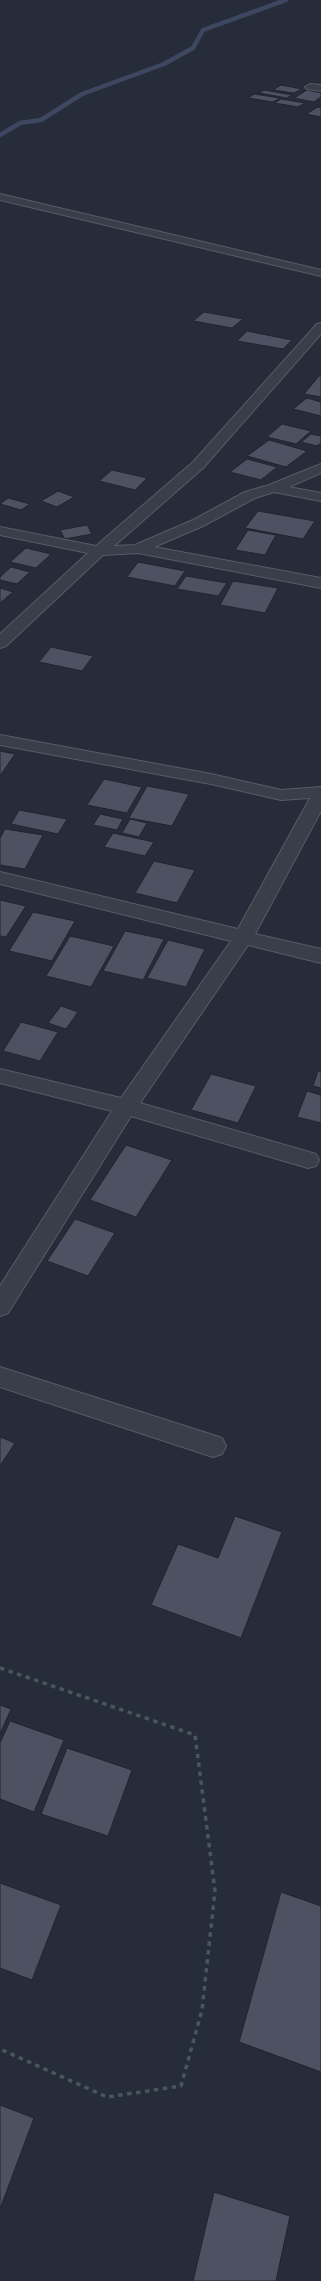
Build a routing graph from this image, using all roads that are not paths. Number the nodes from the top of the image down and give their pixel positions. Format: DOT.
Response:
graph roads {
  1 [pos="310,86"];
  2 [pos="321,88"];
  3 [pos="0,198"];
  4 [pos="321,273"];
  5 [pos="321,327"];
  6 [pos="321,468"];
  7 [pos="274,488"];
  8 [pos="321,497"];
  9 [pos="0,531"];
  10 [pos="138,548"];
  11 [pos="99,551"];
  12 [pos="321,582"];
  13 [pos="0,643"];
  14 [pos="0,740"];
  15 [pos="321,793"];
  16 [pos="0,878"];
  17 [pos="243,938"];
  18 [pos="321,956"];
  19 [pos="0,1076"];
  20 [pos="126,1107"];
  21 [pos="308,1160"];
  22 [pos="0,1306"];
  23 [pos="0,1377"];
  24 [pos="213,1446"];
  1 -- 2 [label="street"];
  3 -- 4 [label="street"];
  5 -- 11 [label="street"];
  6 -- 7 [label="street"];
  7 -- 8 [label="street"];
  7 -- 10 [label="street"];
  9 -- 11 [label="street"];
  10 -- 11 [label="street"];
  10 -- 12 [label="street"];
  11 -- 13 [label="street"];
  14 -- 15 [label="street"];
  15 -- 17 [label="street"];
  16 -- 17 [label="street"];
  17 -- 18 [label="street"];
  17 -- 20 [label="street"];
  19 -- 20 [label="street"];
  20 -- 21 [label="street"];
  20 -- 22 [label="street"];
  23 -- 24 [label="street"];
}
